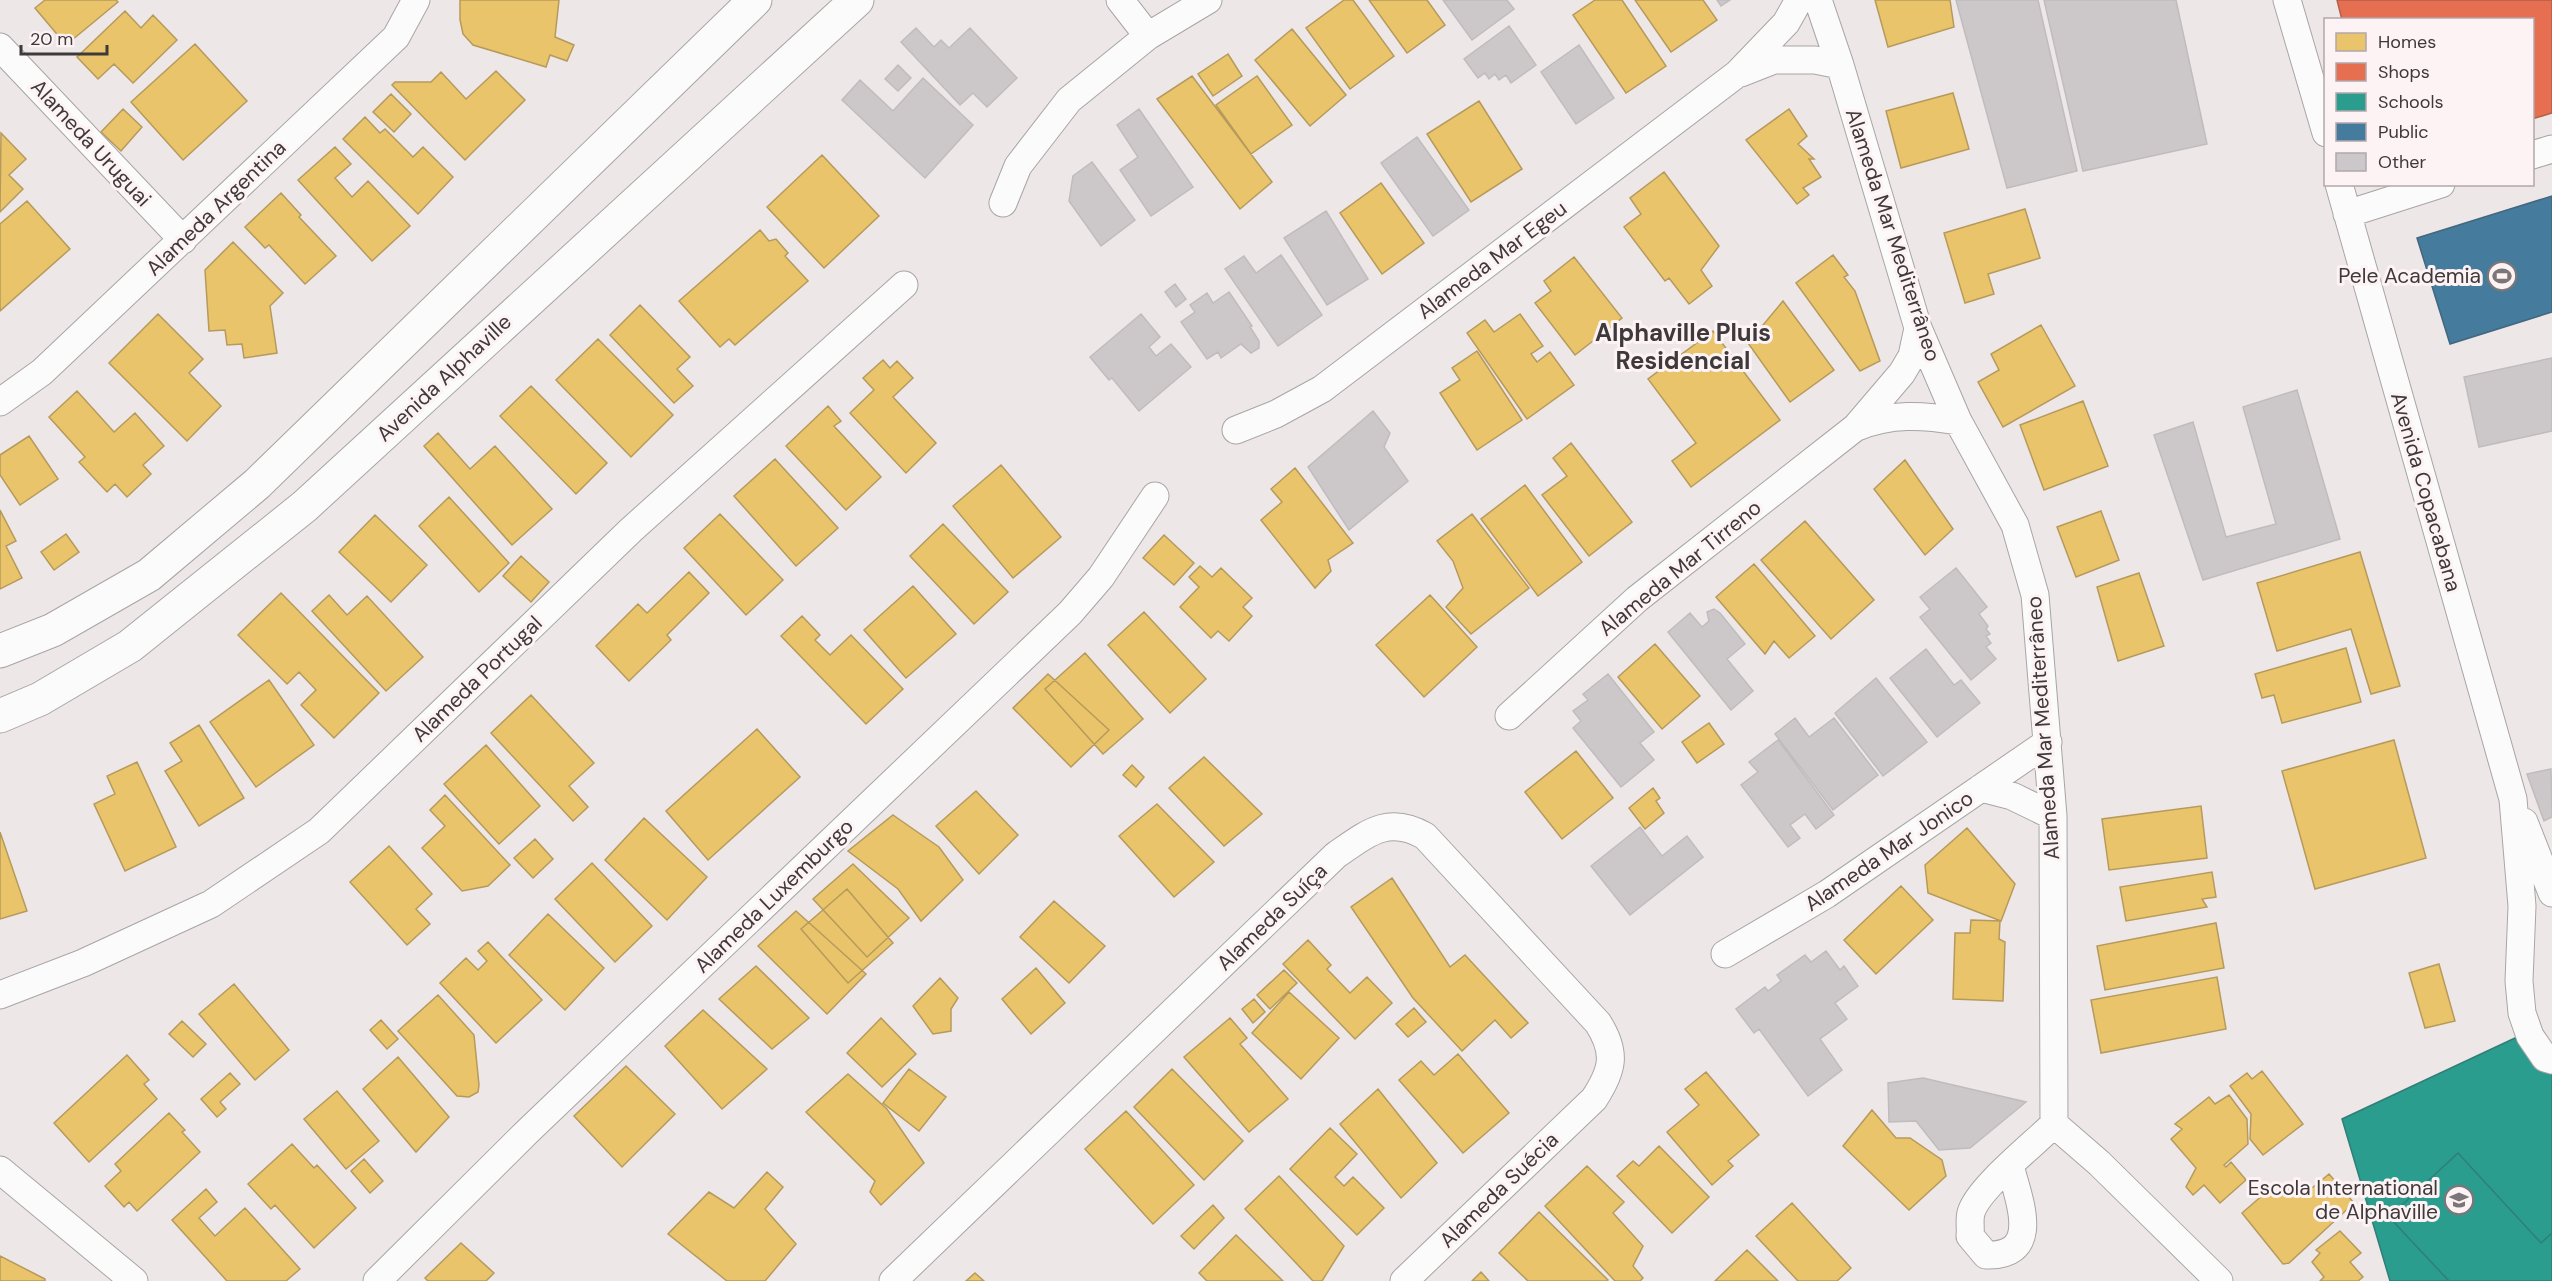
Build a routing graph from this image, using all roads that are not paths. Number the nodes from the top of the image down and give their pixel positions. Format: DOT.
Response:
graph roads {
  1 [pos="416,0"];
  2 [pos="755,0"];
  3 [pos="857,0"];
  4 [pos="1120,0"];
  5 [pos="1209,0"];
  6 [pos="1799,0"];
  7 [pos="1818,0"];
  8 [pos="2287,0"];
  9 [pos="1148,36"];
  10 [pos="0,47"];
  11 [pos="1840,65"];
  12 [pos="1737,74"];
  13 [pos="2324,130"];
  14 [pos="2552,149"];
  15 [pos="2534,154"];
  16 [pos="2340,186"];
  17 [pos="2434,186"];
  18 [pos="1003,203"];
  19 [pos="2347,214"];
  20 [pos="183,240"];
  21 [pos="903,285"];
  22 [pos="1918,328"];
  23 [pos="0,402"];
  24 [pos="1958,421"];
  25 [pos="1856,427"];
  26 [pos="1236,430"];
  27 [pos="1155,496"];
  28 [pos="0,651"];
  29 [pos="0,716"];
  30 [pos="1509,716"];
  31 [pos="2048,742"];
  32 [pos="1981,788"];
  33 [pos="2513,799"];
  34 [pos="2053,816"];
  35 [pos="2552,893"];
  36 [pos="1725,954"];
  37 [pos="0,995"];
  38 [pos="2552,1060"];
  39 [pos="1594,1099"];
  40 [pos="2054,1124"];
  41 [pos="2010,1166"];
  42 [pos="1,1175"];
  43 [pos="134,1281"];
  44 [pos="377,1281"];
  45 [pos="893,1281"];
  46 [pos="1404,1281"];
  47 [pos="2219,1281"];
  1 -- 20 [label="street, Alameda Argentina"];
  2 -- 28 [label="main road"];
  3 -- 29 [label="main road, Avenida Alphaville"];
  4 -- 9 [label="street"];
  5 -- 9 [label="street"];
  6 -- 12 [label="street, Alameda Mar Egeu"];
  7 -- 11 [label="street, Alameda Mar Mediterrâneo"];
  8 -- 13 [label="street"];
  9 -- 18 [label="street"];
  10 -- 20 [label="street, Alameda Uruguai"];
  11 -- 12 [label="street, Alameda Mar Egeu"];
  11 -- 22 [label="street, Alameda Mar Mediterrâneo"];
  12 -- 26 [label="street, Alameda Mar Egeu"];
  14 -- 15 [label="street"];
  16 -- 19 [label="street, Avenida Copacabana"];
  17 -- 19 [label="street"];
  19 -- 33 [label="street, Avenida Copacabana"];
  20 -- 23 [label="street, Alameda Argentina"];
  21 -- 37 [label="street, Alameda Portugal"];
  22 -- 24 [label="street, Alameda Mar Mediterrâneo"];
  22 -- 25 [label="street, Alameda Mar Tirreno"];
  24 -- 25 [label="street, Alameda Mar Tirreno"];
  24 -- 31 [label="street, Alameda Mar Mediterrâneo"];
  25 -- 30 [label="street, Alameda Mar Tirreno"];
  27 -- 44 [label="street, Alameda Luxemburgo"];
  31 -- 32 [label="street, Alameda Mar Jonico"];
  31 -- 34 [label="street, Alameda Mar Mediterrâneo"];
  32 -- 34 [label="street"];
  32 -- 36 [label="street, Alameda Mar Jonico"];
  33 -- 35 [label="street, Avenida Copacabana"];
  33 -- 38 [label="street, Avenida Copacabana"];
  34 -- 40 [label="street, Alameda Mar Mediterrâneo"];
  39 -- 45 [label="street, Alameda Suíça"];
  39 -- 46 [label="street, Alameda Suécia"];
  40 -- 41 [label="street"];
  40 -- 47 [label="street"];
  42 -- 43 [label="street"];
}
